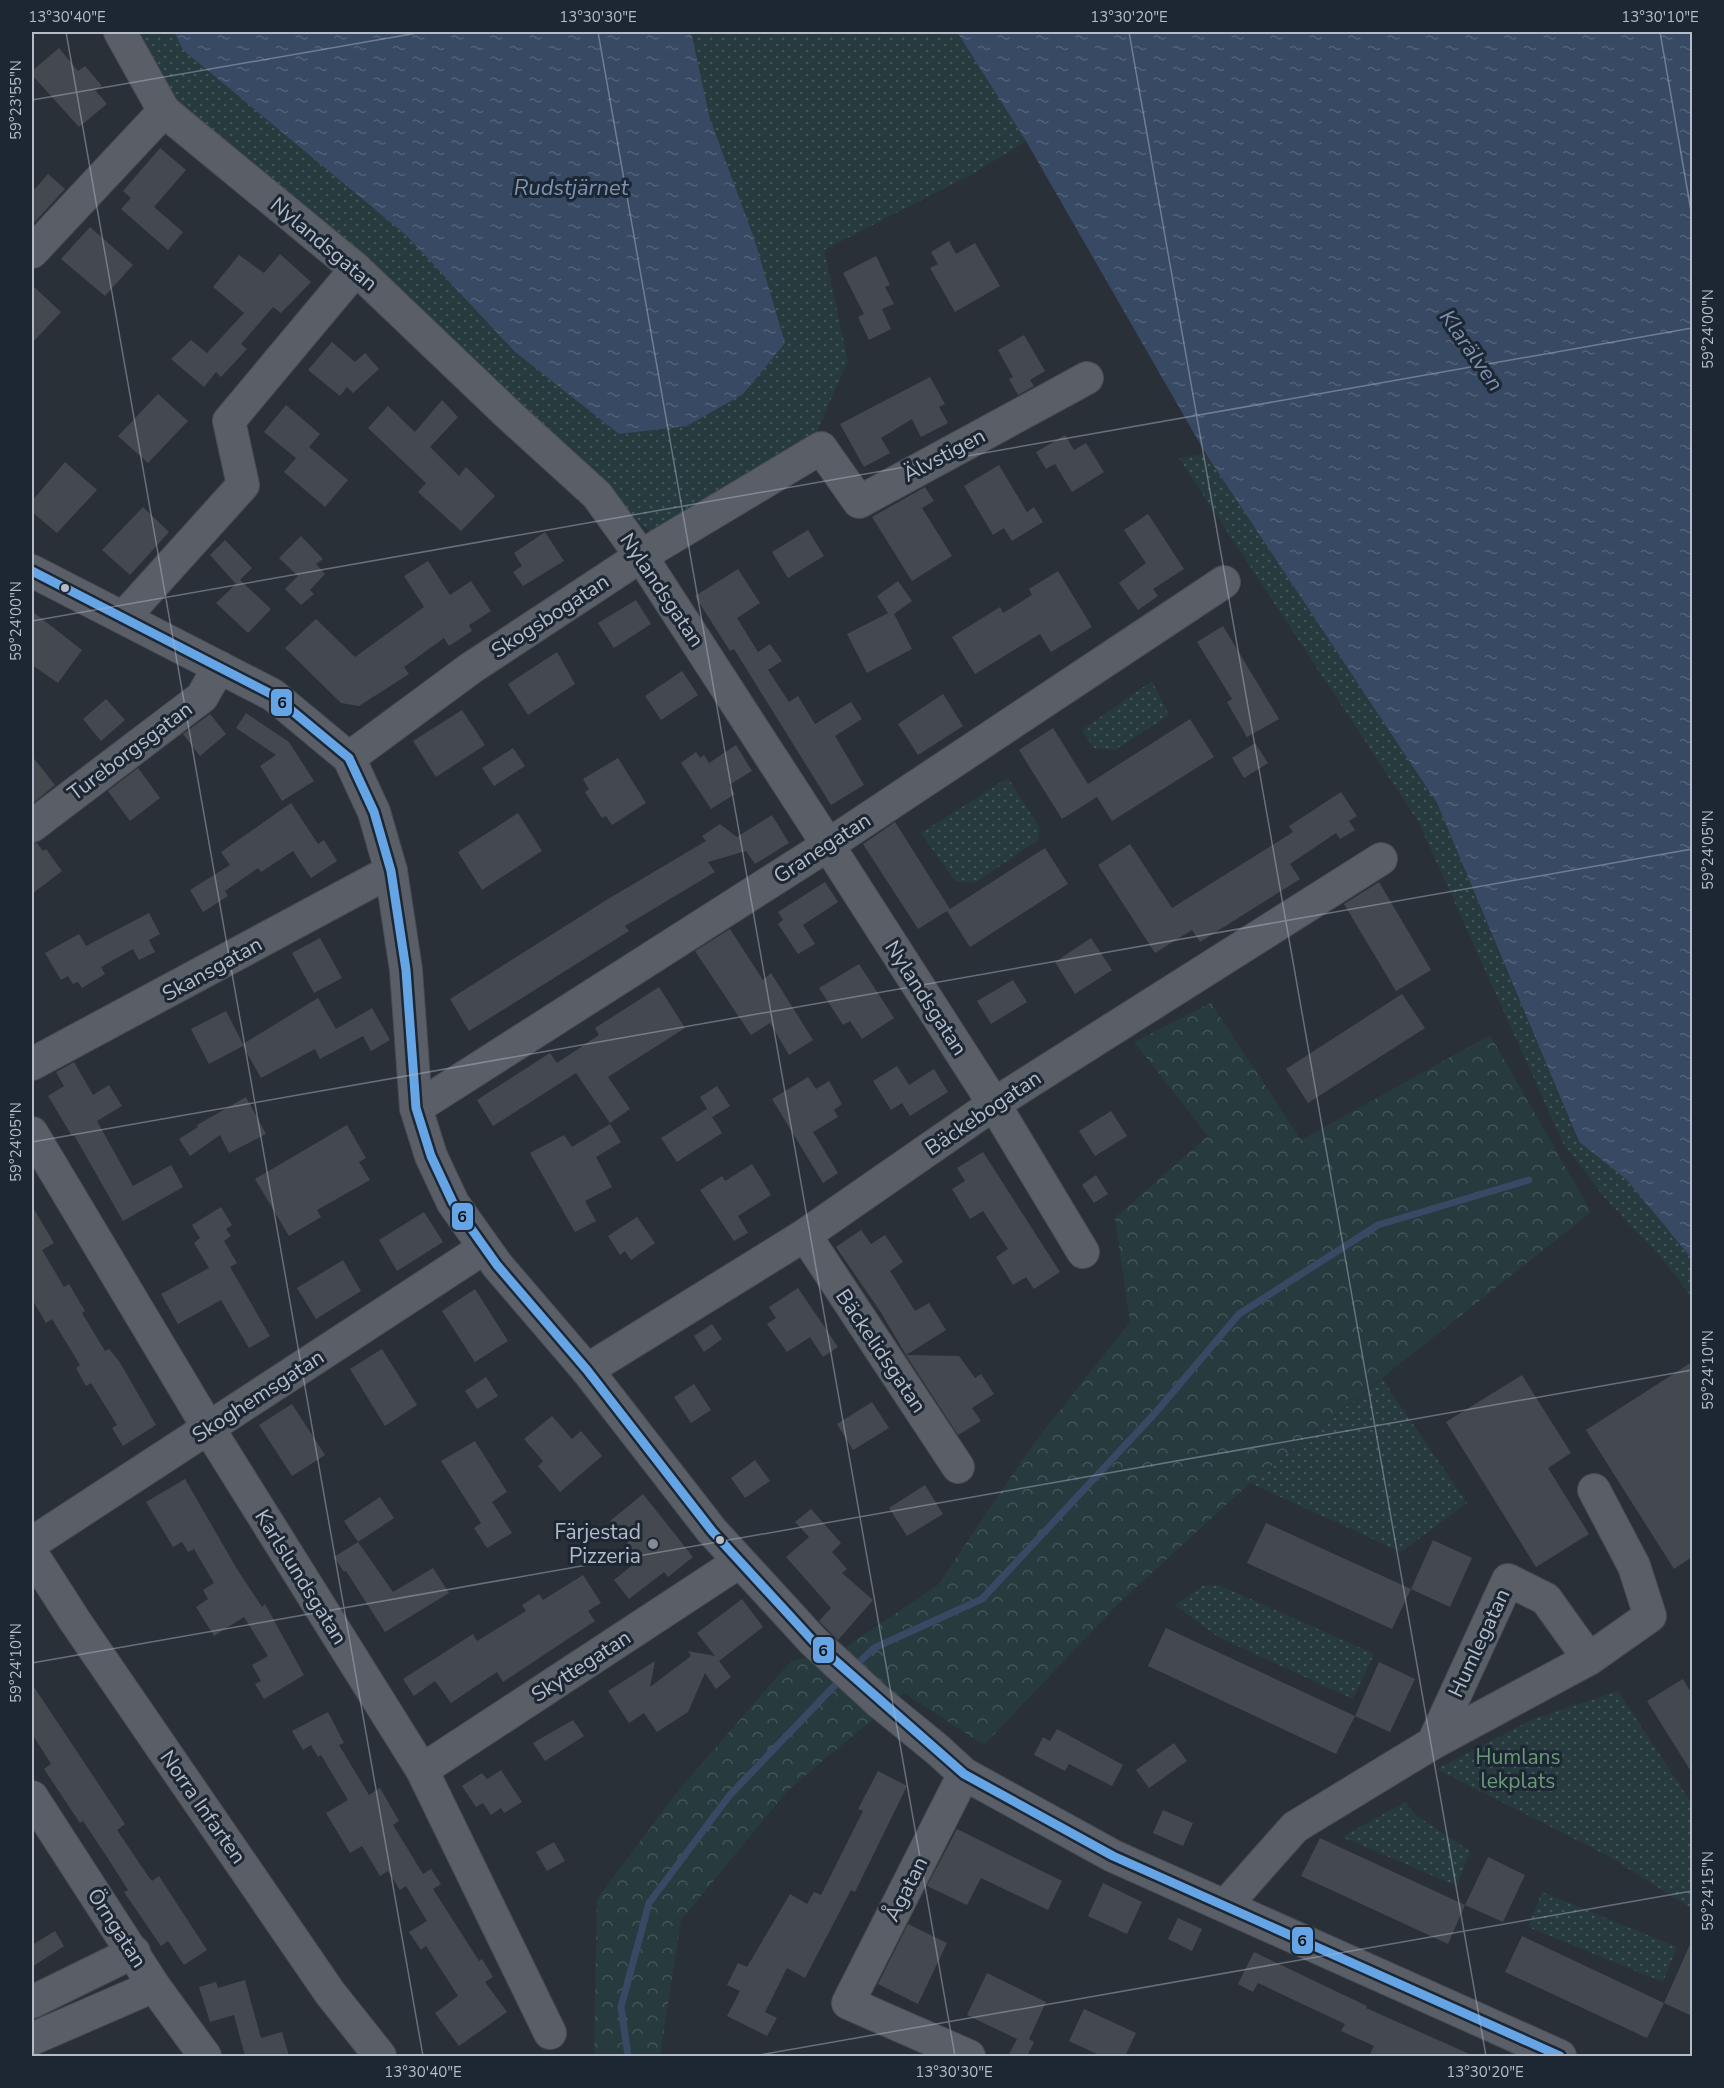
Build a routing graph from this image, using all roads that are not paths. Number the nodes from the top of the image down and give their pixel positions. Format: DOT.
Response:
graph roads {
  1 [pos="120,32"];
  2 [pos="164,111"];
  3 [pos="34,243"];
  4 [pos="356,268"];
  5 [pos="1087,378"];
  6 [pos="821,448"];
  7 [pos="641,556"];
  8 [pos="32,571"];
  9 [pos="1224,582"];
  10 [pos="124,617"];
  11 [pos="219,667"];
  12 [pos="349,758"];
  13 [pos="32,826"];
  14 [pos="828,845"];
  15 [pos="1381,859"];
  16 [pos="391,872"];
  17 [pos="32,1064"];
  18 [pos="994,1104"];
  19 [pos="416,1108"];
  20 [pos="32,1133"];
  21 [pos="805,1235"];
  22 [pos="484,1248"];
  23 [pos="1083,1252"];
  24 [pos="587,1370"];
  25 [pos="208,1429"];
  26 [pos="958,1467"];
  27 [pos="1594,1490"];
  28 [pos="32,1543"];
  29 [pos="32,1554"];
  30 [pos="739,1562"];
  31 [pos="1589,1659"];
  32 [pos="1433,1743"];
  33 [pos="422,1770"];
  34 [pos="964,1774"];
  35 [pos="32,1797"];
  36 [pos="1225,1906"];
  37 [pos="134,1952"];
  38 [pos="154,1986"];
  39 [pos="32,2002"];
  40 [pos="550,2033"];
  41 [pos="32,2039"];
  42 [pos="1519,2048"];
  43 [pos="205,2056"];
  44 [pos="380,2056"];
  45 [pos="969,2056"];
  46 [pos="1560,2056"];
  1 -- 2 [label="street, Nylandsgatan"];
  2 -- 3 [label="street"];
  2 -- 4 [label="street, Nylandsgatan"];
  4 -- 7 [label="street, Nylandsgatan"];
  4 -- 10 [label="street"];
  5 -- 6 [label="street, Älvstigen"];
  6 -- 7 [label="street, Skogsbogatan"];
  7 -- 12 [label="street, Skogsbogatan"];
  7 -- 14 [label="street, Nylandsgatan"];
  8 -- 10 [label="street"];
  9 -- 14 [label="street, Granegatan"];
  10 -- 11 [label="street"];
  11 -- 12 [label="street"];
  11 -- 13 [label="street, Tureborgsgatan"];
  12 -- 16 [label="street"];
  14 -- 18 [label="street, Nylandsgatan"];
  14 -- 19 [label="street, Granegatan"];
  15 -- 18 [label="street, Bäckebogatan"];
  16 -- 17 [label="street, Skansgatan"];
  16 -- 19 [label="street"];
  18 -- 21 [label="street, Bäckebogatan"];
  18 -- 23 [label="street, Nylandsgatan"];
  19 -- 22 [label="street"];
  20 -- 25 [label="street, Karlslundsgatan"];
  21 -- 24 [label="street, Bäckebogatan"];
  21 -- 26 [label="street, Bäckelidsgatan"];
  22 -- 24 [label="street"];
  22 -- 25 [label="street, Skoghemsgatan"];
  24 -- 30 [label="street"];
  25 -- 28 [label="street, Skoghemsgatan"];
  25 -- 33 [label="street, Karlslundsgatan"];
  27 -- 31 [label="street"];
  29 -- 44 [label="street, Norra Infarten"];
  30 -- 33 [label="street, Skyttegatan"];
  30 -- 34 [label="street"];
  31 -- 32 [label="street, Humlegatan"];
  31 -- 32 [label="street, Humlegatan"];
  32 -- 36 [label="street, Humlegatan"];
  33 -- 40 [label="street, Karlslundsgatan"];
  34 -- 36 [label="street"];
  34 -- 45 [label="street, Ågatan"];
  35 -- 37 [label="street, Örngatan"];
  36 -- 42 [label="street"];
  37 -- 38 [label="street, Örngatan"];
  37 -- 39 [label="street"];
  38 -- 41 [label="street"];
  38 -- 43 [label="street, Örngatan"];
  42 -- 46 [label="street"];
}
